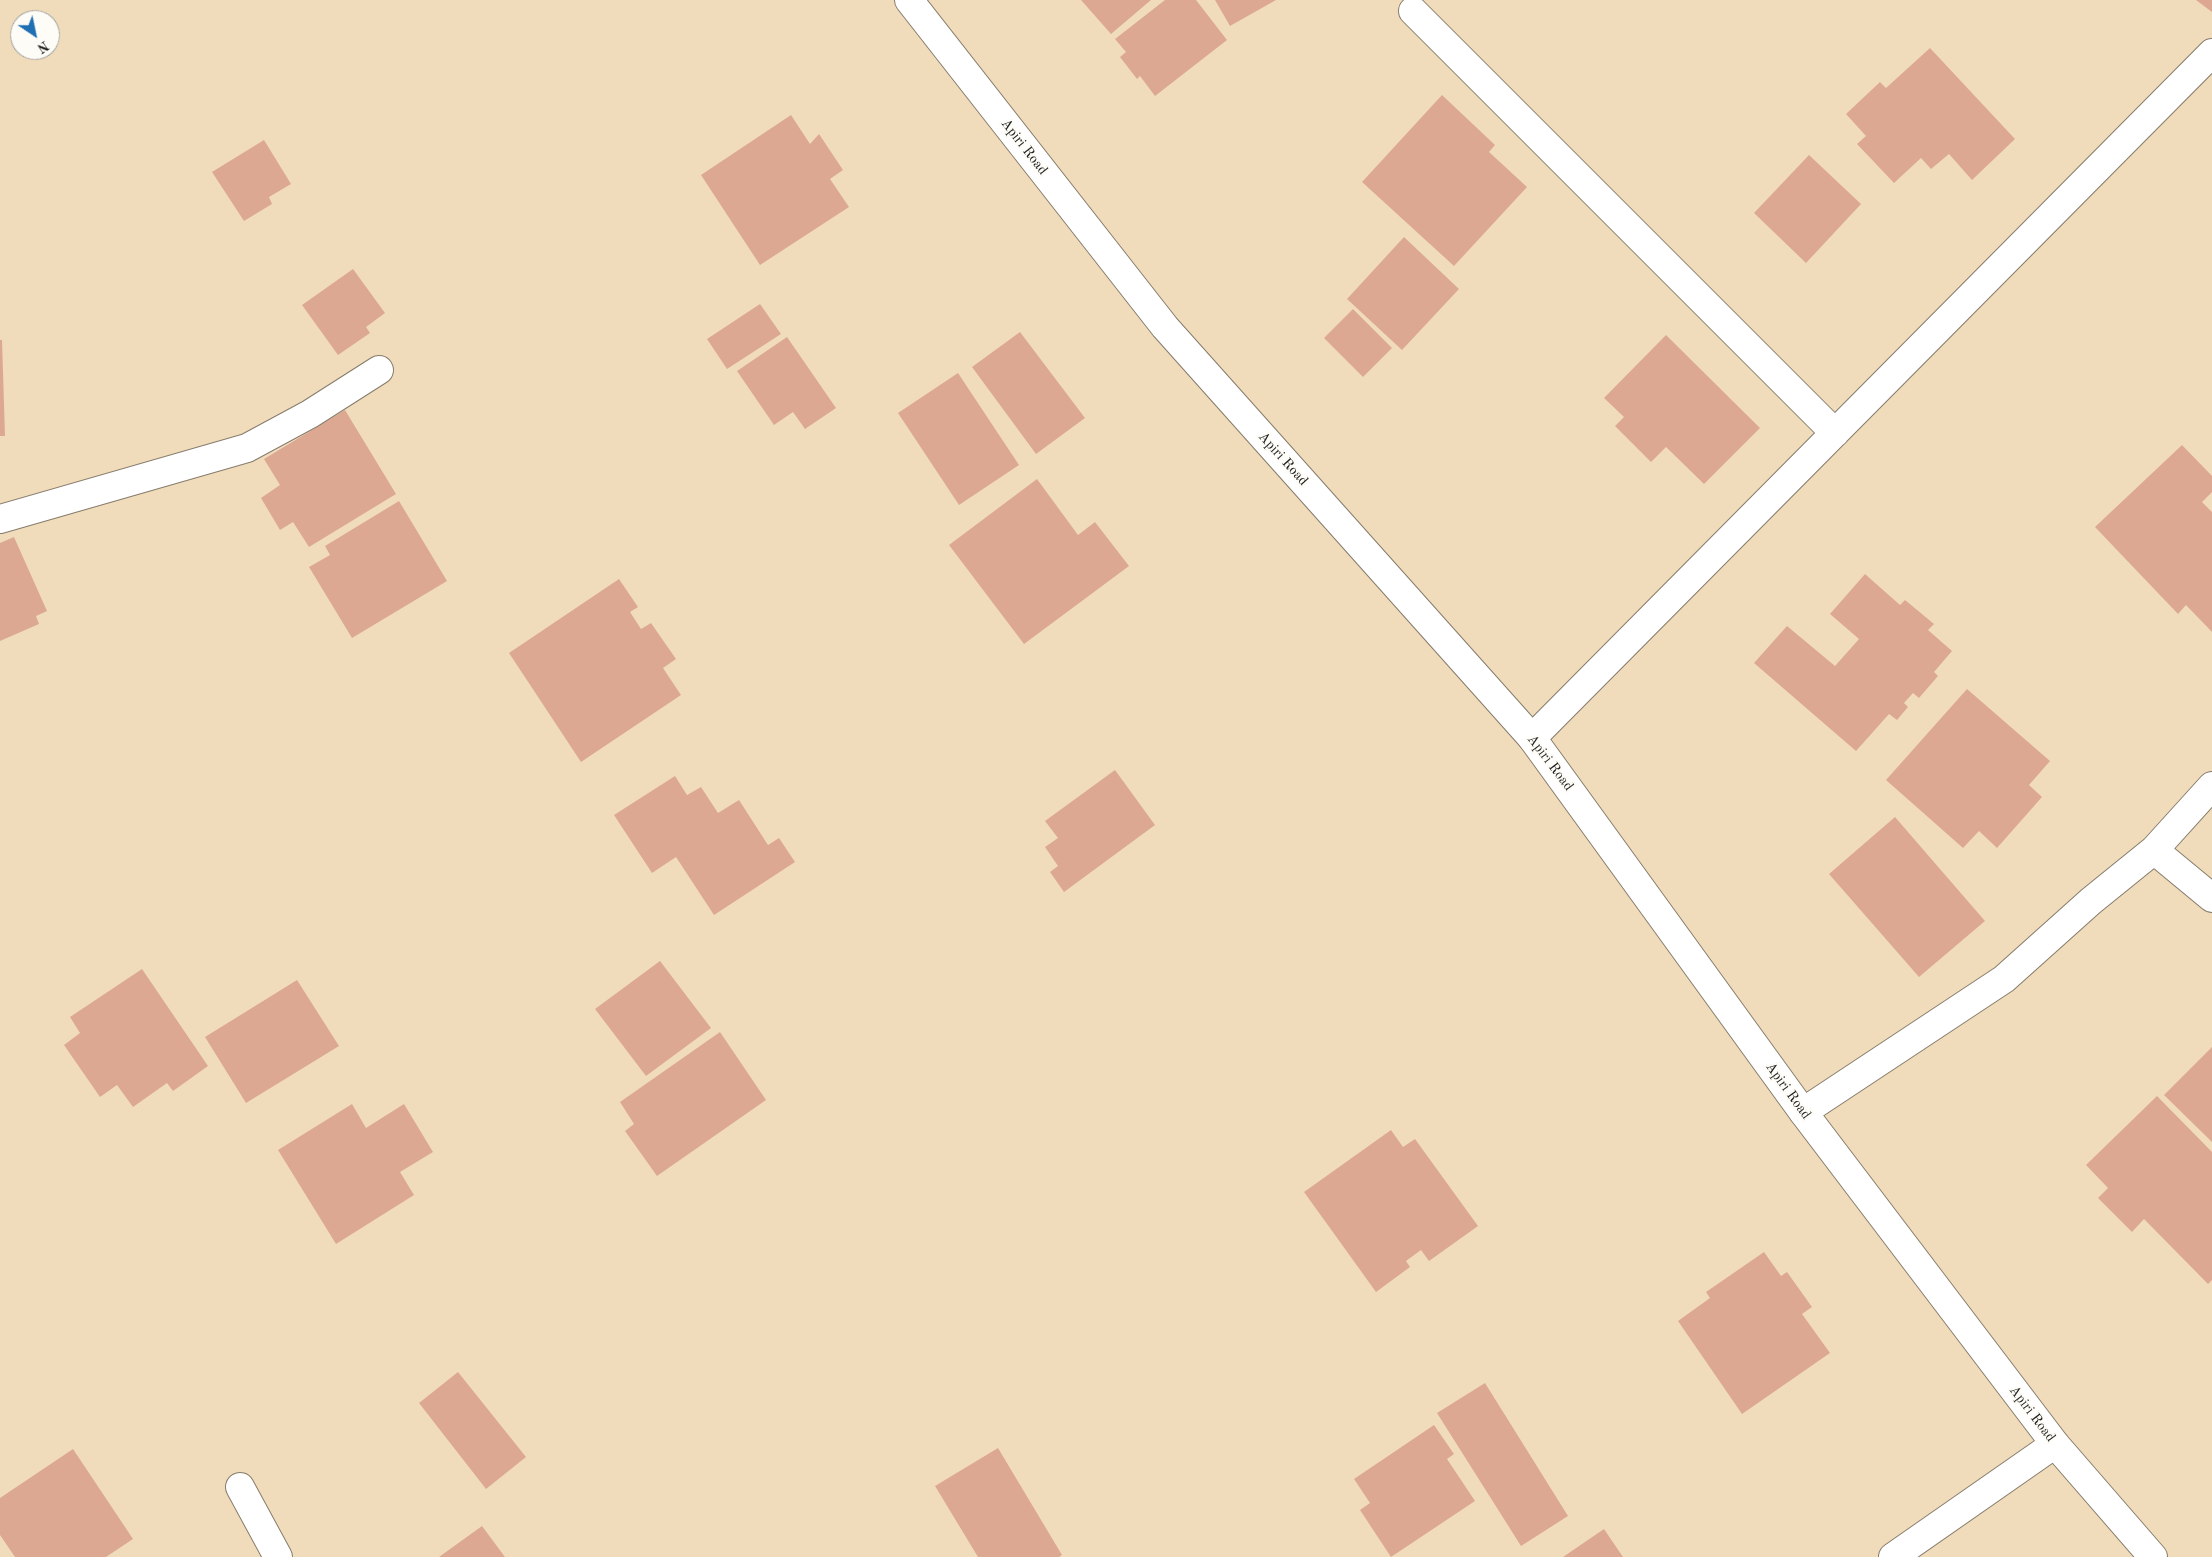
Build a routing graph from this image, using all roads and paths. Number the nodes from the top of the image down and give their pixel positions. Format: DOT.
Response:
graph roads {
  1 [pos="910,0"];
  2 [pos="1413,11"];
  3 [pos="2212,53"];
  4 [pos="379,370"];
  5 [pos="1835,433"];
  6 [pos="0,518"];
  7 [pos="1532,738"];
  8 [pos="2212,786"];
  9 [pos="2154,850"];
  10 [pos="2212,898"];
  11 [pos="1803,1112"];
  12 [pos="2055,1444"];
  13 [pos="240,1487"];
  14 [pos="278,1557"];
  15 [pos="1893,1557"];
  16 [pos="2152,1557"];
  1 -- 7 [label="street, Apiri Road"];
  2 -- 5 [label="street"];
  3 -- 5 [label="street"];
  4 -- 6 [label="street"];
  5 -- 7 [label="street"];
  7 -- 11 [label="street, Apiri Road"];
  8 -- 9 [label="street"];
  9 -- 10 [label="street"];
  9 -- 11 [label="street"];
  11 -- 12 [label="street, Apiri Road"];
  12 -- 15 [label="street"];
  12 -- 16 [label="street, Apiri Road"];
  13 -- 14 [label="street"];
}
